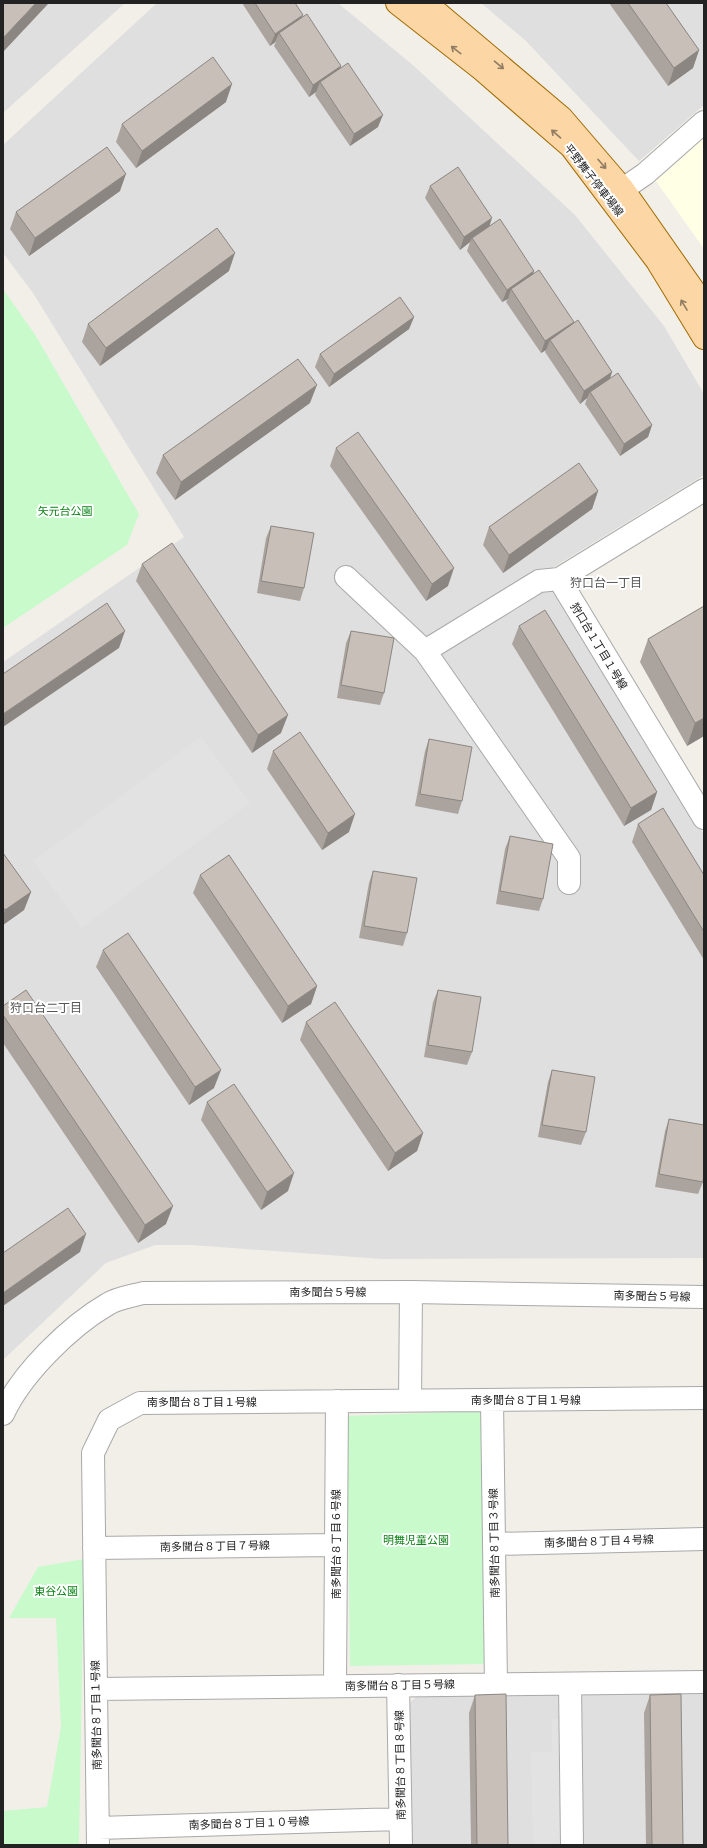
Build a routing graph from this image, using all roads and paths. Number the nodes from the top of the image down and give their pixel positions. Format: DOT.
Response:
graph roads {
  1 [pos="397,3"];
  2 [pos="426,3"];
  3 [pos="704,122"];
  4 [pos="623,189"];
  5 [pos="704,305"];
  6 [pos="704,338"];
  7 [pos="704,490"];
  8 [pos="346,577"];
  9 [pos="559,579"];
  10 [pos="425,651"];
  11 [pos="704,818"];
  12 [pos="569,883"];
  13 [pos="412,1292"];
  14 [pos="704,1297"];
  15 [pos="704,1398"];
  16 [pos="410,1400"];
  17 [pos="337,1401"];
  18 [pos="492,1401"];
  19 [pos="3,1414"];
  20 [pos="704,1539"];
  21 [pos="494,1544"];
  22 [pos="336,1545"];
  23 [pos="94,1548"];
  24 [pos="704,1682"];
  25 [pos="570,1684"];
  26 [pos="398,1685"];
  27 [pos="496,1685"];
  28 [pos="335,1686"];
  29 [pos="96,1690"];
  30 [pos="400,1819"];
  31 [pos="98,1836"];
  32 [pos="401,1845"];
  33 [pos="572,1845"];
  6 -- 1 [label="main road, 平野舞子停車場線, one-way"];
  2 -- 4 [label="main road, 平野舞子停車場線, one-way"];
  3 -- 4 [label="street"];
  4 -- 5 [label="main road, 平野舞子停車場線"];
  7 -- 9 [label="street"];
  8 -- 10 [label="street"];
  9 -- 10 [label="street"];
  9 -- 11 [label="street, 狩口台１丁目１号線"];
  10 -- 12 [label="street"];
  13 -- 14 [label="street, 南多聞台５号線"];
  13 -- 16 [label="street"];
  13 -- 19 [label="street, 南多聞台５号線"];
  15 -- 18 [label="street, 南多聞台８丁目１号線"];
  16 -- 17 [label="street, 南多聞台８丁目１号線"];
  16 -- 18 [label="street, 南多聞台８丁目１号線"];
  17 -- 22 [label="street, 南多聞台８丁目６号線"];
  17 -- 23 [label="street, 南多聞台８丁目１号線"];
  18 -- 21 [label="street, 南多聞台８丁目３号線"];
  20 -- 21 [label="street, 南多聞台８丁目４号線"];
  21 -- 27 [label="street, 南多聞台８丁目３号線"];
  22 -- 23 [label="street, 南多聞台８丁目７号線"];
  22 -- 28 [label="street, 南多聞台８丁目６号線"];
  23 -- 29 [label="street, 南多聞台８丁目１号線"];
  24 -- 25 [label="street, 南多聞台８丁目５号線"];
  25 -- 27 [label="street, 南多聞台８丁目５号線"];
  25 -- 33 [label="street"];
  26 -- 27 [label="street, 南多聞台８丁目５号線"];
  26 -- 28 [label="street, 南多聞台８丁目５号線"];
  26 -- 30 [label="street, 南多聞台８丁目８号線"];
  28 -- 29 [label="street, 南多聞台８丁目５号線"];
  29 -- 31 [label="street, 南多聞台８丁目１号線"];
  30 -- 31 [label="street, 南多聞台８丁目１０号線"];
  30 -- 32 [label="street, 南多聞台８丁目８号線"];
}
